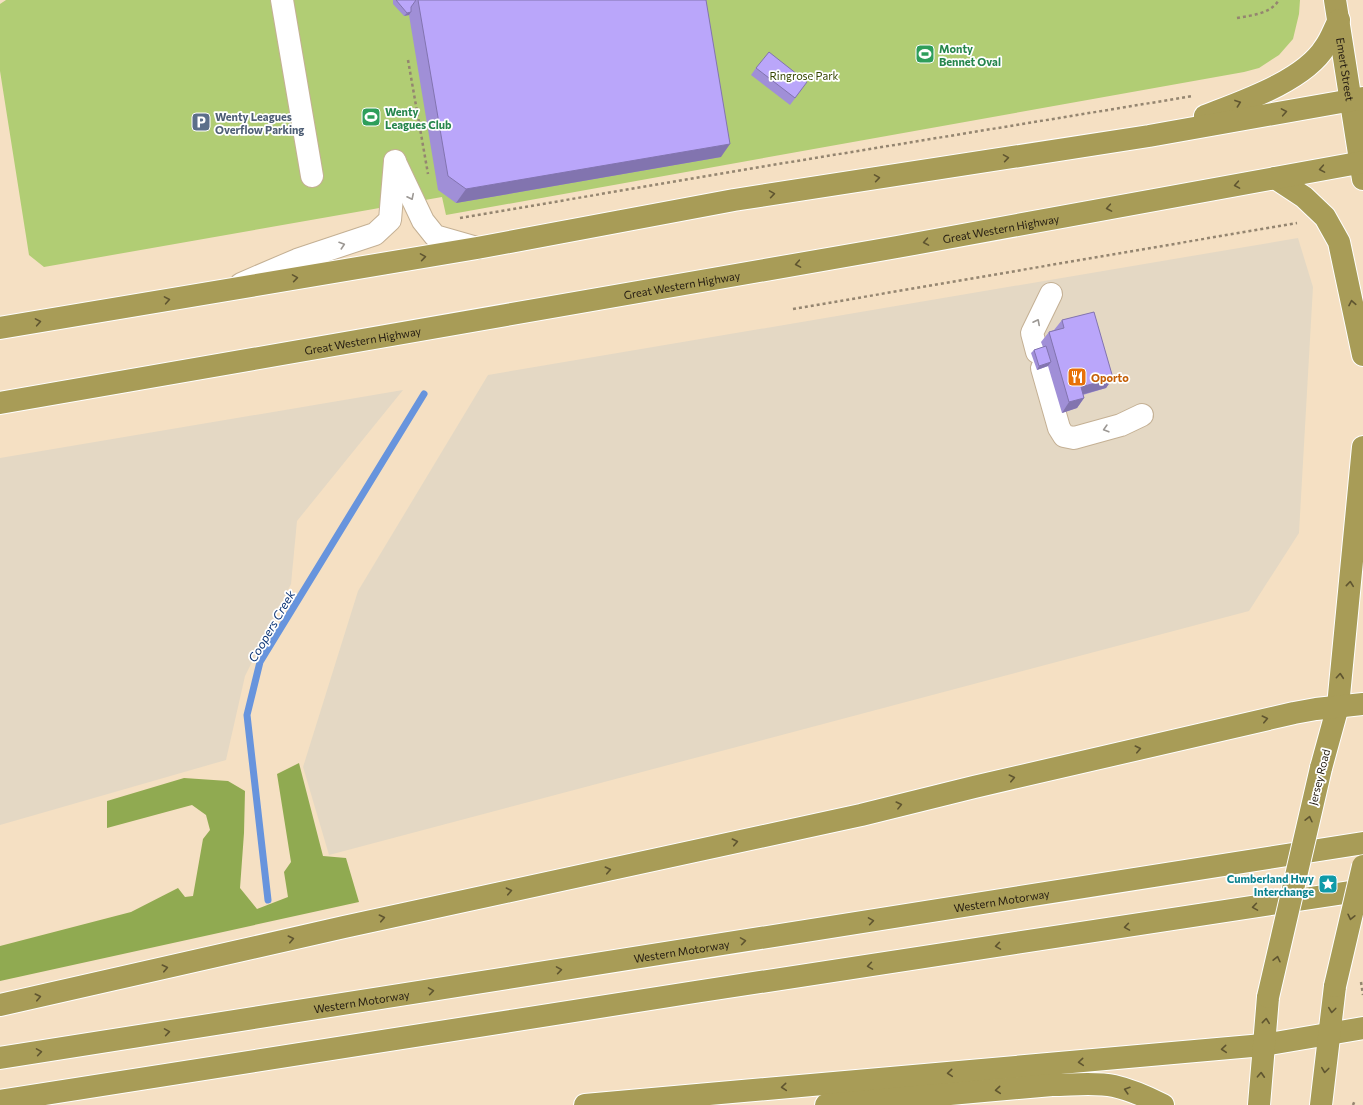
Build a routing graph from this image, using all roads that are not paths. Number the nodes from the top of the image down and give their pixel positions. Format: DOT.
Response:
graph roads {
  1 [pos="282,0"];
  2 [pos="1337,10"];
  3 [pos="1357,99"];
  4 [pos="1149,136"];
  5 [pos="1362,167"];
  6 [pos="312,176"];
  7 [pos="1275,178"];
  8 [pos="476,248"];
  9 [pos="228,289"];
  10 [pos="1051,294"];
  11 [pos="0,328"];
  12 [pos="1363,355"];
  13 [pos="0,403"];
  14 [pos="1142,415"];
  15 [pos="1363,447"];
  16 [pos="1363,704"];
  17 [pos="1338,706"];
  18 [pos="1363,843"];
  19 [pos="1363,866"];
  20 [pos="1363,890"];
  21 [pos="0,1005"];
  22 [pos="1363,1028"];
  23 [pos="1329,1035"];
  24 [pos="1263,1045"];
  25 [pos="0,1058"];
  26 [pos="0,1102"];
  27 [pos="585,1105"];
  28 [pos="826,1105"];
  29 [pos="1163,1105"];
  30 [pos="1259,1105"];
  31 [pos="1321,1105"];
  1 -- 6 [label="lane"];
  2 -- 3 [label="highway, Emert Street"];
  4 -- 2 [label="highway, one-way"];
  4 -- 3 [label="highway, one-way"];
  3 -- 5 [label="highway, Emert Street"];
  8 -- 4 [label="highway, one-way"];
  5 -- 7 [label="highway, Great Western Highway, one-way"];
  12 -- 7 [label="highway, one-way"];
  7 -- 13 [label="highway, Great Western Highway, one-way"];
  9 -- 8 [label="highway, one-way"];
  9 -- 8 [label="lane, one-way"];
  11 -- 9 [label="highway, one-way"];
  14 -- 10 [label="lane, one-way"];
  17 -- 15 [label="highway, Jersey Road, one-way"];
  16 -- 17 [label="highway"];
  21 -- 17 [label="highway, one-way"];
  24 -- 17 [label="highway, Jersey Road, one-way, bridge"];
  25 -- 18 [label="highway, Western Motorway, one-way"];
  19 -- 23 [label="highway, one-way, bridge"];
  20 -- 26 [label="highway, one-way"];
  22 -- 23 [label="highway"];
  23 -- 24 [label="highway"];
  23 -- 31 [label="highway, one-way"];
  24 -- 27 [label="highway, one-way"];
  30 -- 24 [label="highway, Jersey Road, one-way"];
  29 -- 28 [label="highway, one-way"];
}
